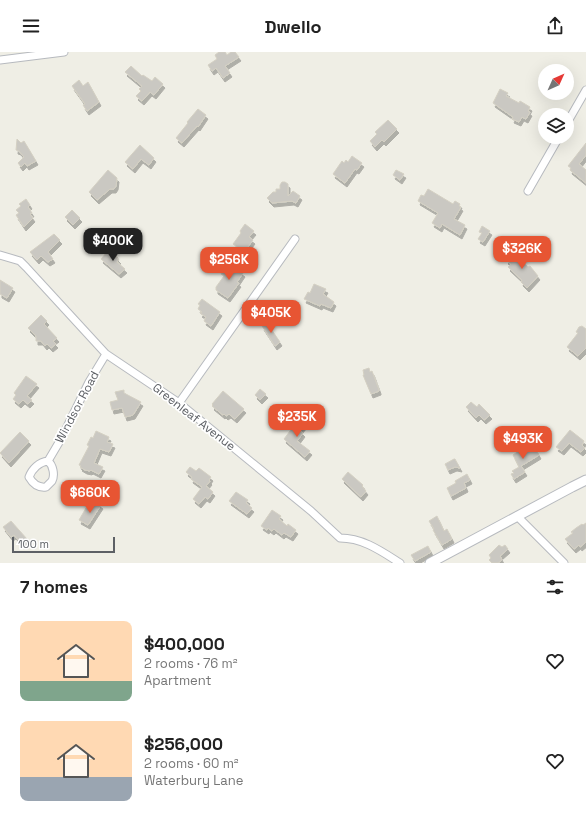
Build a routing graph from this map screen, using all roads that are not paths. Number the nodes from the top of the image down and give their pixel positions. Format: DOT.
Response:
graph roads {
  1 [pos="64,52"];
  2 [pos="0,60"];
  3 [pos="586,90"];
  4 [pos="574,111"];
  5 [pos="555,144"];
  6 [pos="528,191"];
  7 [pos="295,239"];
  8 [pos="0,255"];
  9 [pos="106,354"];
  10 [pos="179,403"];
  11 [pos="48,461"];
  12 [pos="586,480"];
  13 [pos="517,516"];
  14 [pos="400,563"];
  15 [pos="430,563"];
  16 [pos="564,563"];
  1 -- 2 [label="street"];
  3 -- 4 [label="street"];
  5 -- 6 [label="street"];
  7 -- 10 [label="street"];
  8 -- 9 [label="street, Greenleaf Avenue"];
  9 -- 10 [label="street, Greenleaf Avenue"];
  9 -- 11 [label="street, Windsor Road"];
  10 -- 14 [label="street, Greenleaf Avenue"];
  12 -- 13 [label="street"];
  13 -- 15 [label="street"];
  13 -- 16 [label="street"];
}
